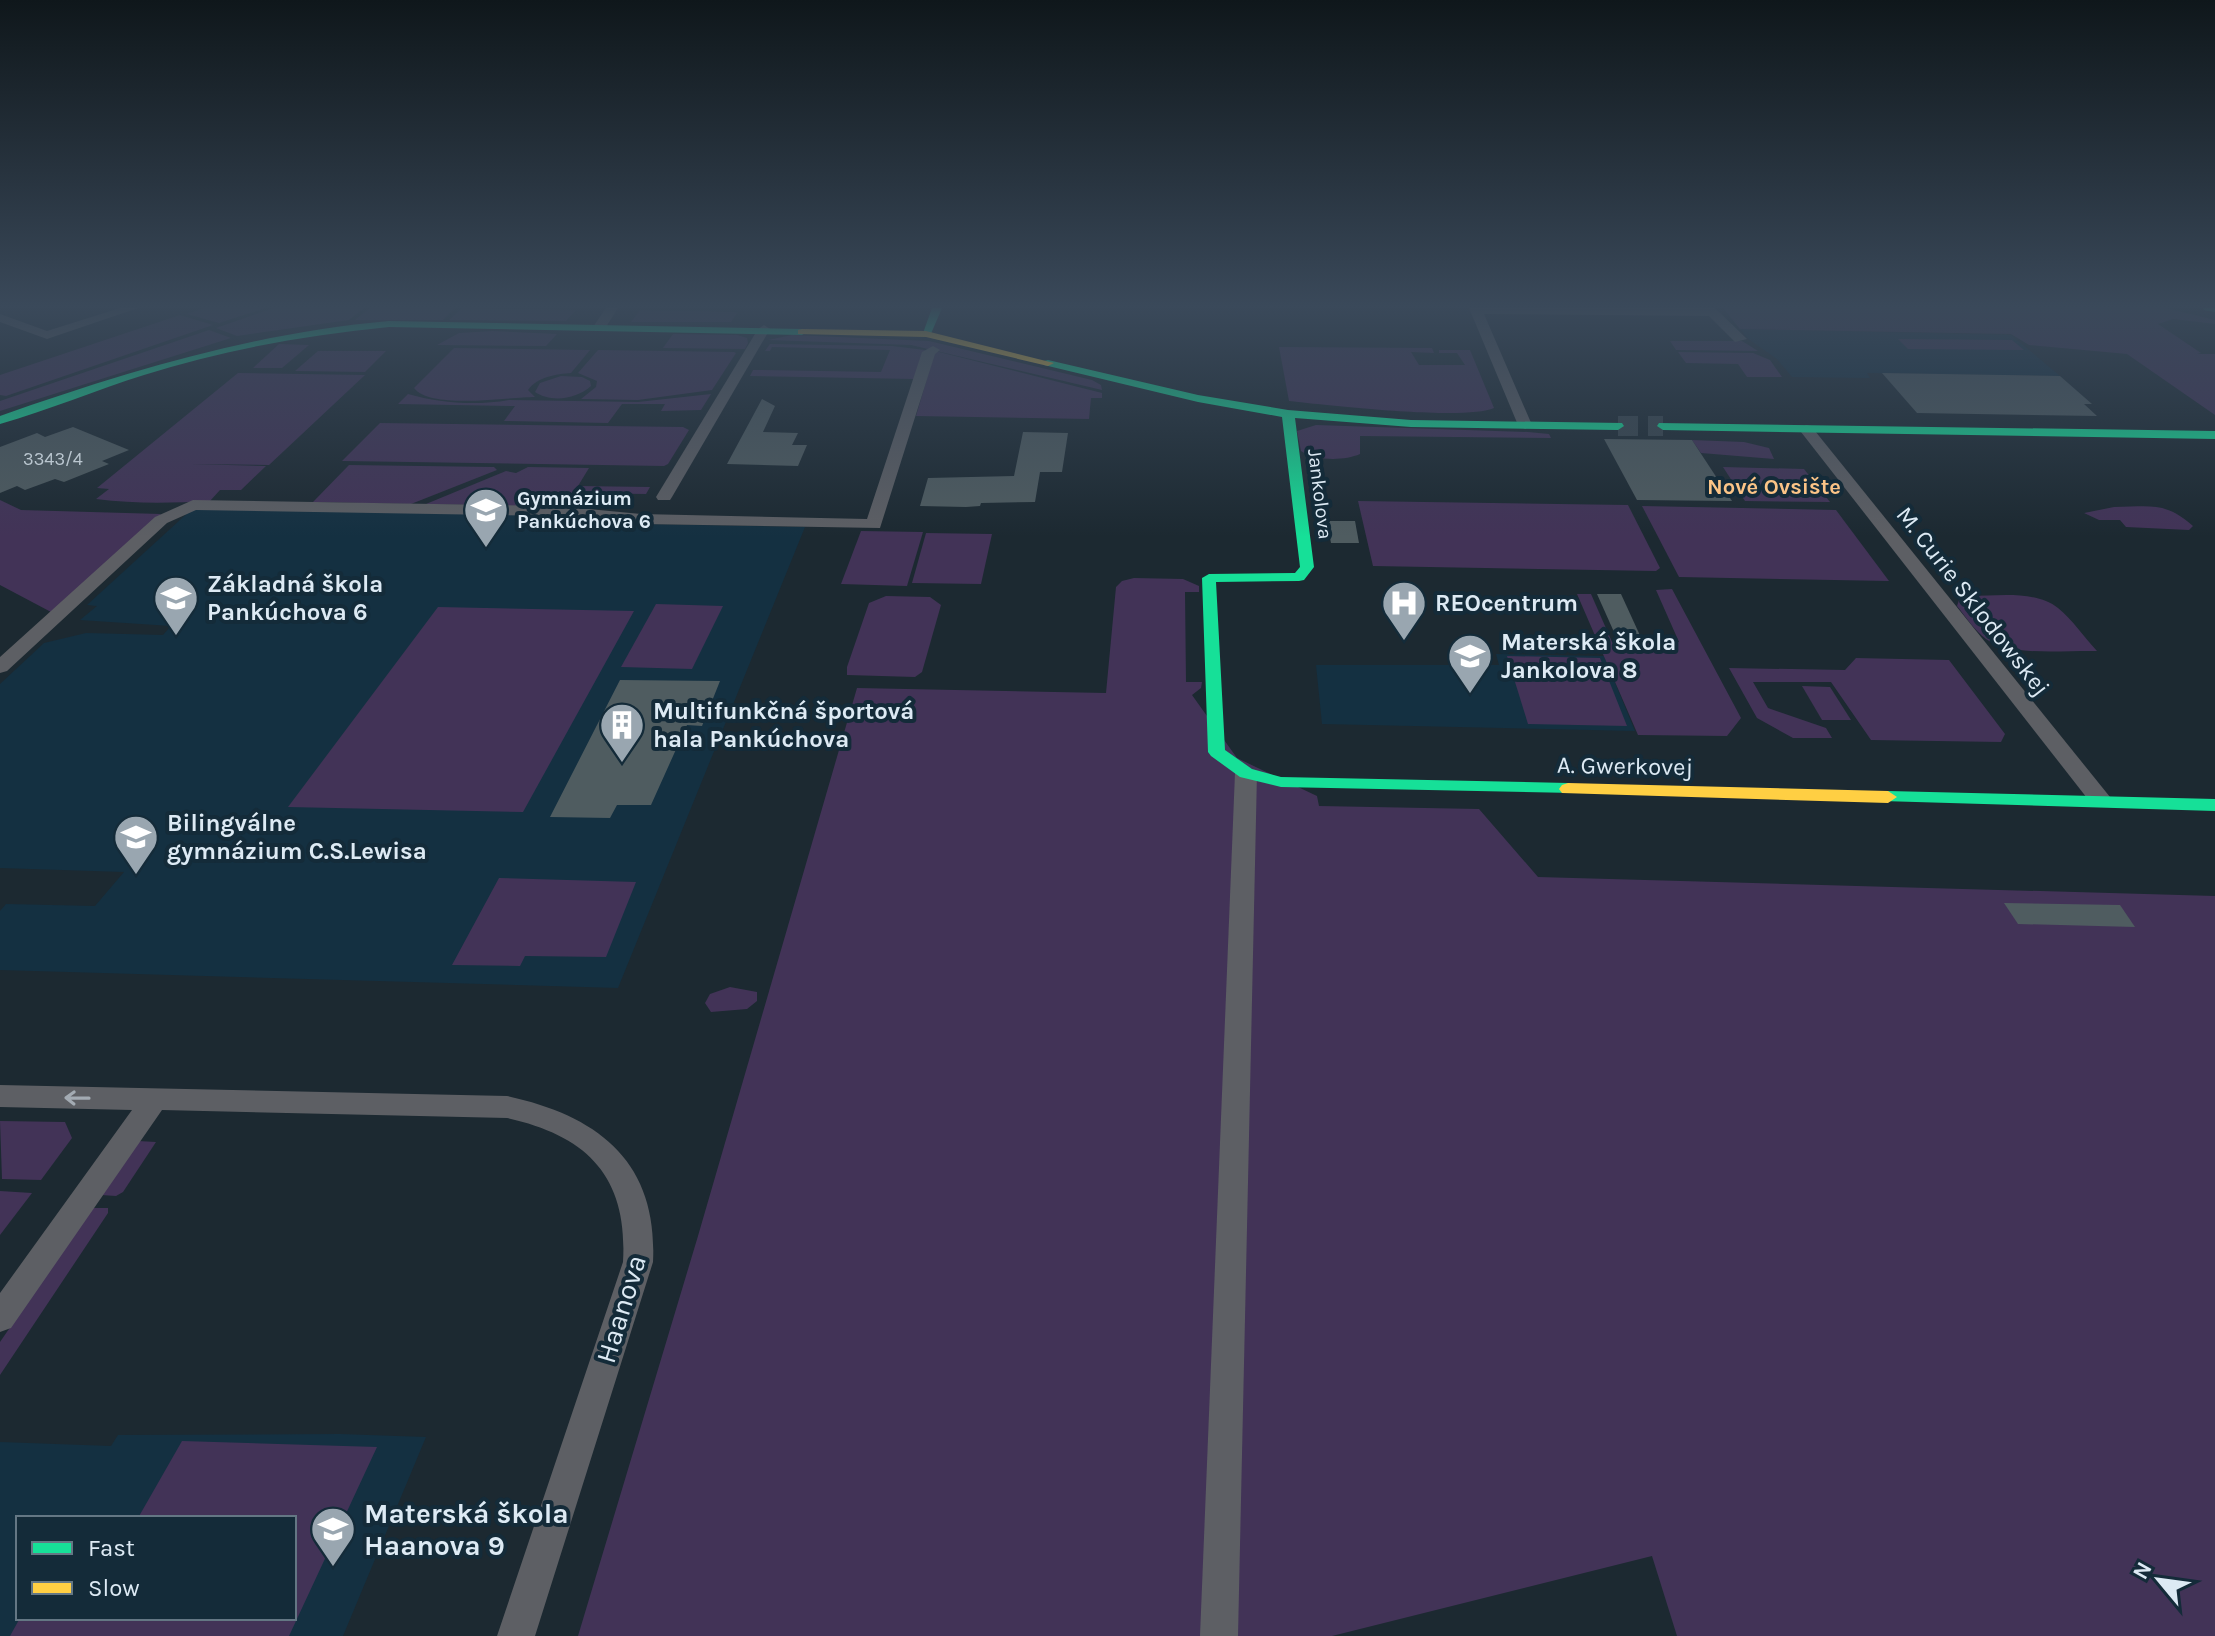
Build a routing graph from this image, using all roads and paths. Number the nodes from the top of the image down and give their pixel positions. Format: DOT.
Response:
graph roads {
  1 [pos="99,384"];
  2 [pos="731,384"];
  3 [pos="919,384"];
  4 [pos="1131,384"];
  5 [pos="1508,384"];
  6 [pos="1288,414"];
  7 [pos="2,417"];
  8 [pos="1525,425"];
  9 [pos="1618,426"];
  10 [pos="1663,426"];
  11 [pos="1806,429"];
  12 [pos="2215,435"];
  13 [pos="664,497"];
  14 [pos="1209,578"];
  15 [pos="0,667"];
  16 [pos="1246,773"];
  17 [pos="2102,802"];
  18 [pos="2215,805"];
  19 [pos="0,1096"];
  20 [pos="154,1100"];
  21 [pos="3,1308"];
  22 [pos="516,1636"];
  23 [pos="1219,1636"];
  1 -- 7 [label="street"];
  2 -- 13 [label="street"];
  3 -- 15 [label="street"];
  4 -- 6 [label="street"];
  5 -- 8 [label="street"];
  6 -- 8 [label="street"];
  6 -- 14 [label="street, Jankolova"];
  8 -- 9 [label="street"];
  10 -- 11 [label="street"];
  11 -- 12 [label="street"];
  11 -- 17 [label="street, M. Curie Sklodowskej"];
  14 -- 16 [label="street, A. Gwerkovej"];
  16 -- 17 [label="street, A. Gwerkovej"];
  16 -- 23 [label="street"];
  17 -- 18 [label="street, A. Gwerkovej"];
  20 -- 19 [label="street, Haanova, one-way"];
  20 -- 21 [label="street"];
  20 -- 22 [label="street, Haanova"];
}
